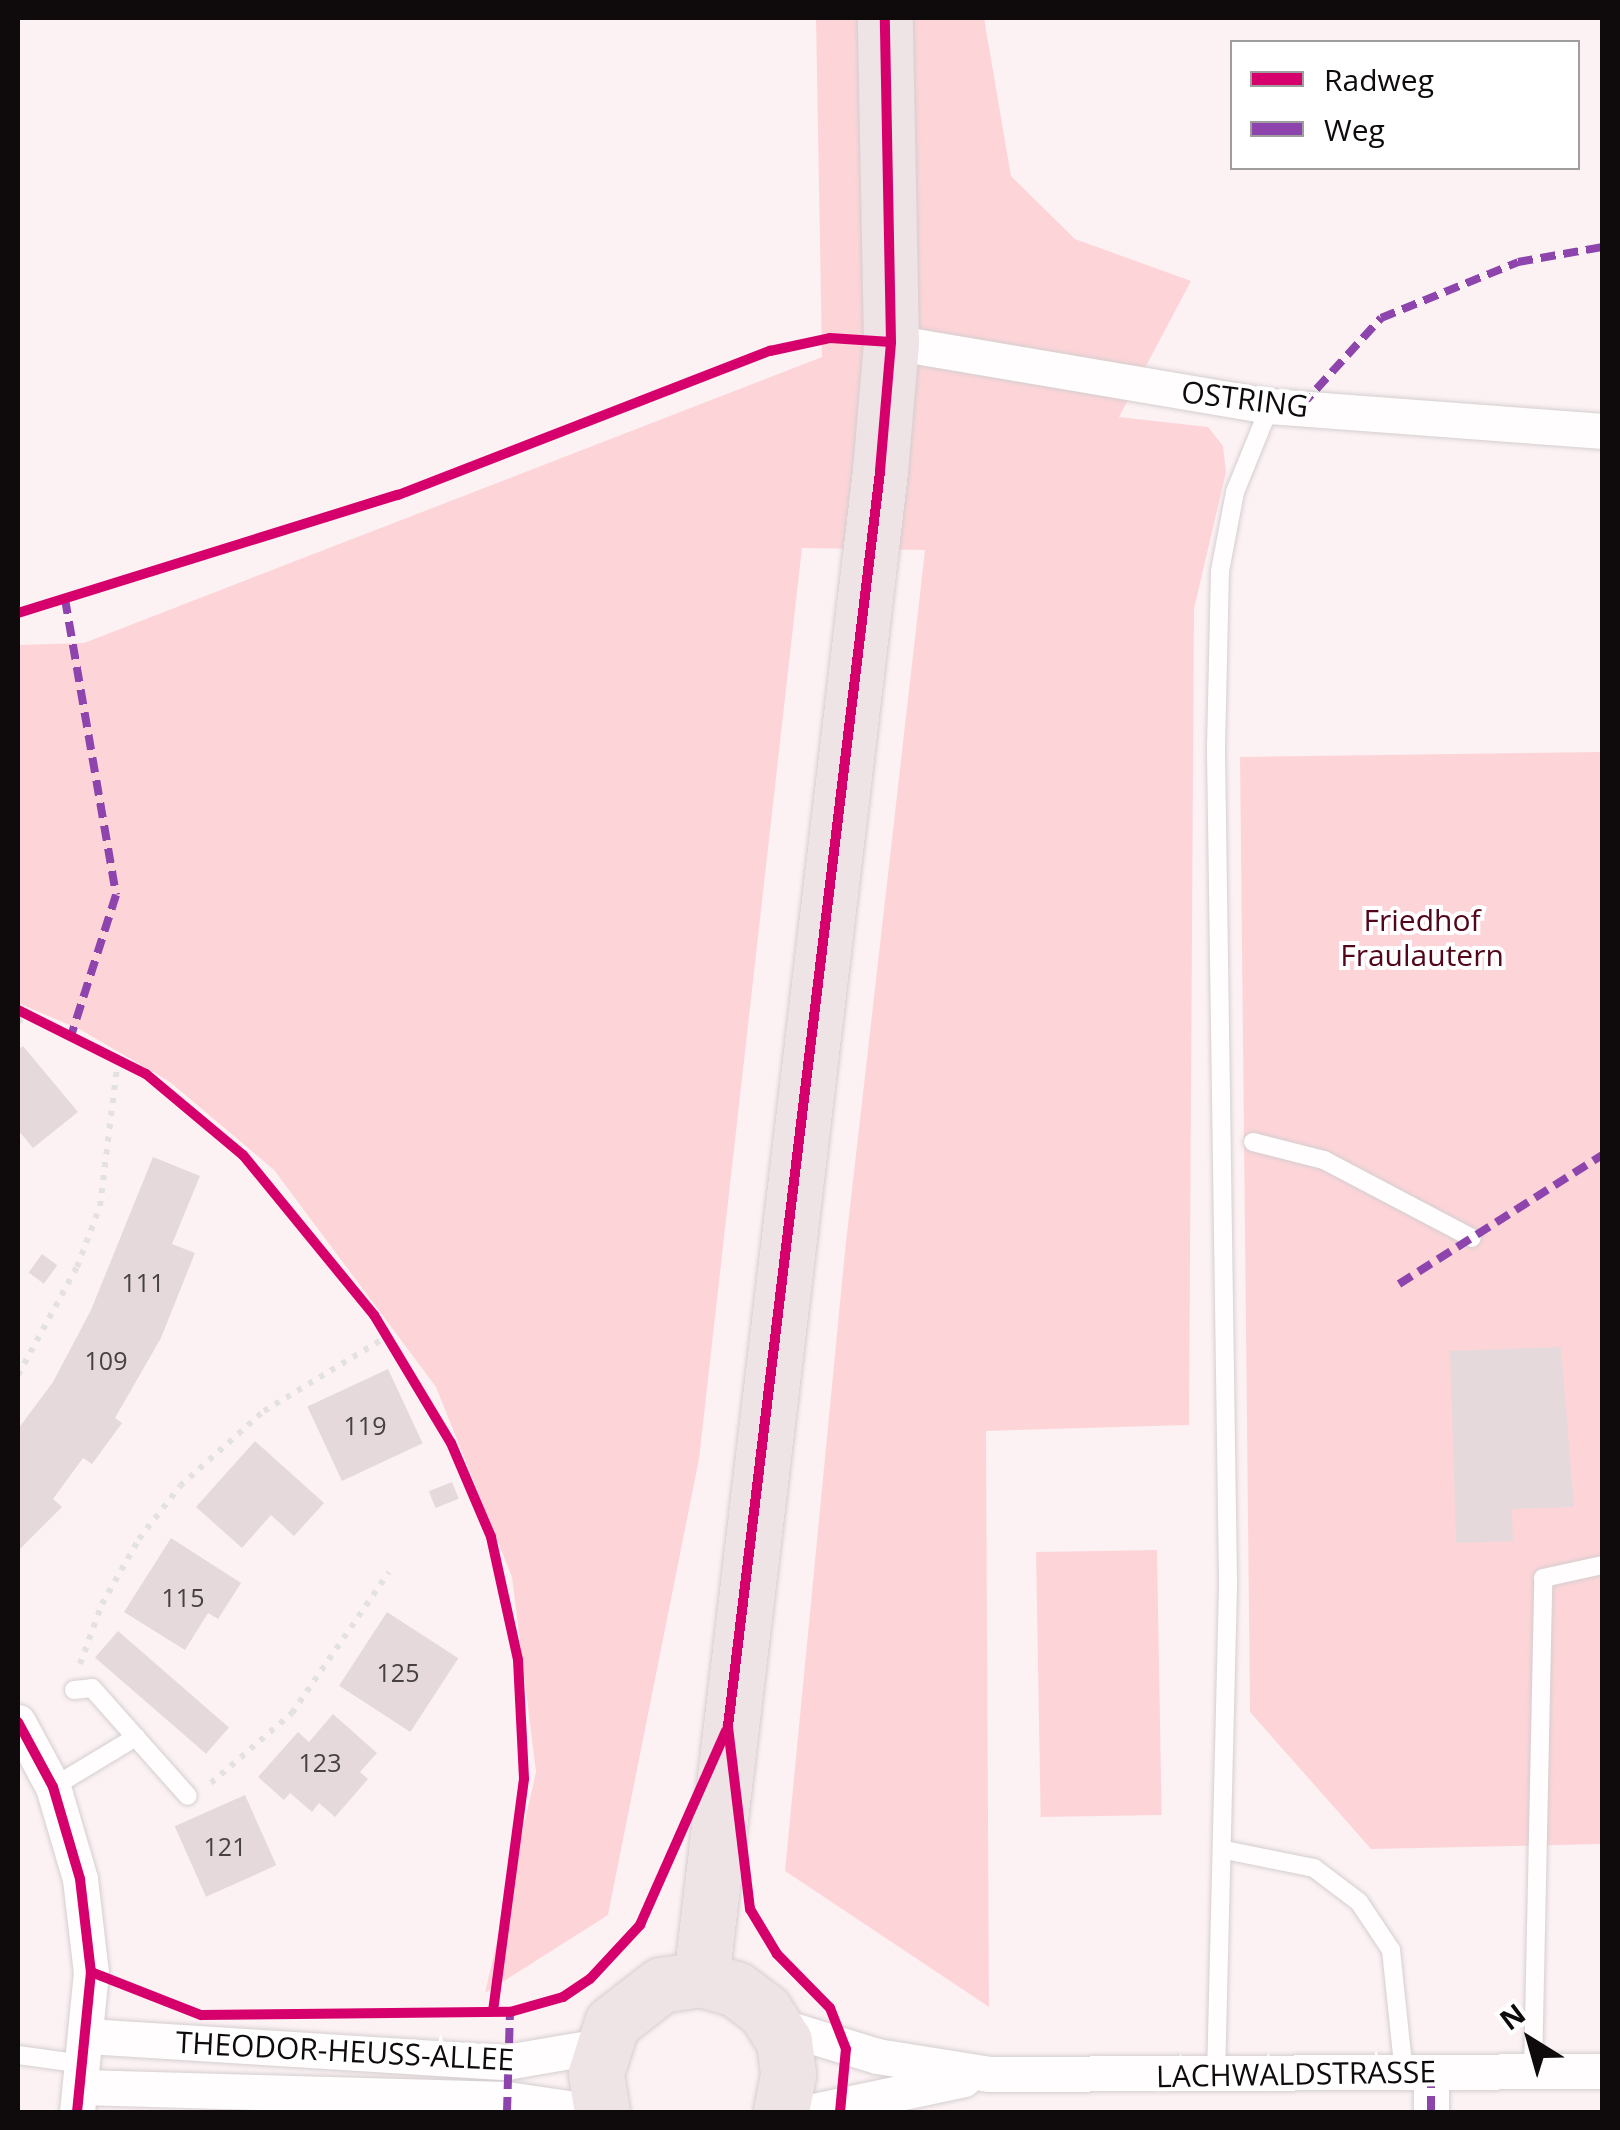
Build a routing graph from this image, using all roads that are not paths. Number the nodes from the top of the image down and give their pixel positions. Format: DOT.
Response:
graph roads {
  1 [pos="885,18"];
  2 [pos="891,342"];
  3 [pos="1270,406"];
  4 [pos="1602,432"];
  5 [pos="1253,1142"];
  6 [pos="1472,1238"];
  7 [pos="1602,1565"];
  8 [pos="74,1690"];
  9 [pos="18,1722"];
  10 [pos="136,1736"];
  11 [pos="53,1786"];
  12 [pos="188,1796"];
  13 [pos="1225,1850"];
  14 [pos="702,1980"];
  15 [pos="773,2024"];
  16 [pos="600,2046"];
  17 [pos="18,2054"];
  18 [pos="1602,2071"];
  19 [pos="1533,2072"];
  20 [pos="1417,2073"];
  21 [pos="989,2074"];
  22 [pos="83,2075"];
  23 [pos="1216,2078"];
  24 [pos="595,2112"];
  25 [pos="602,2112"];
  26 [pos="781,2112"];
  27 [pos="809,2112"];
  28 [pos="1431,2112"];
  1 -- 2 [label="main road"];
  2 -- 3 [label="street, OSTRING"];
  2 -- 14 [label="main road"];
  3 -- 4 [label="street, OSTRING"];
  3 -- 13 [label="lane"];
  5 -- 6 [label="lane"];
  7 -- 19 [label="lane"];
  8 -- 10 [label="lane"];
  9 -- 11 [label="street"];
  10 -- 11 [label="lane"];
  10 -- 12 [label="lane"];
  11 -- 22 [label="street"];
  13 -- 20 [label="lane"];
  13 -- 23 [label="lane"];
  14 -- 15 [label="main road"];
  14 -- 16 [label="main road"];
  15 -- 21 [label="street, LACHWALDSTRASSE"];
  15 -- 26 [label="main road"];
  16 -- 22 [label="street, THEODOR-HEUSS-ALLEE"];
  16 -- 25 [label="main road"];
  17 -- 22 [label="lane, THEODOR-HEUSS-ALLEE"];
  18 -- 19 [label="street, LACHWALDSTRASSE"];
  19 -- 20 [label="street, LACHWALDSTRASSE"];
  20 -- 23 [label="street, LACHWALDSTRASSE"];
  20 -- 28 [label="street"];
  21 -- 23 [label="street, LACHWALDSTRASSE"];
  21 -- 27 [label="street, LACHWALDSTRASSE"];
  22 -- 24 [label="street, THEODOR-HEUSS-ALLEE"];
}
